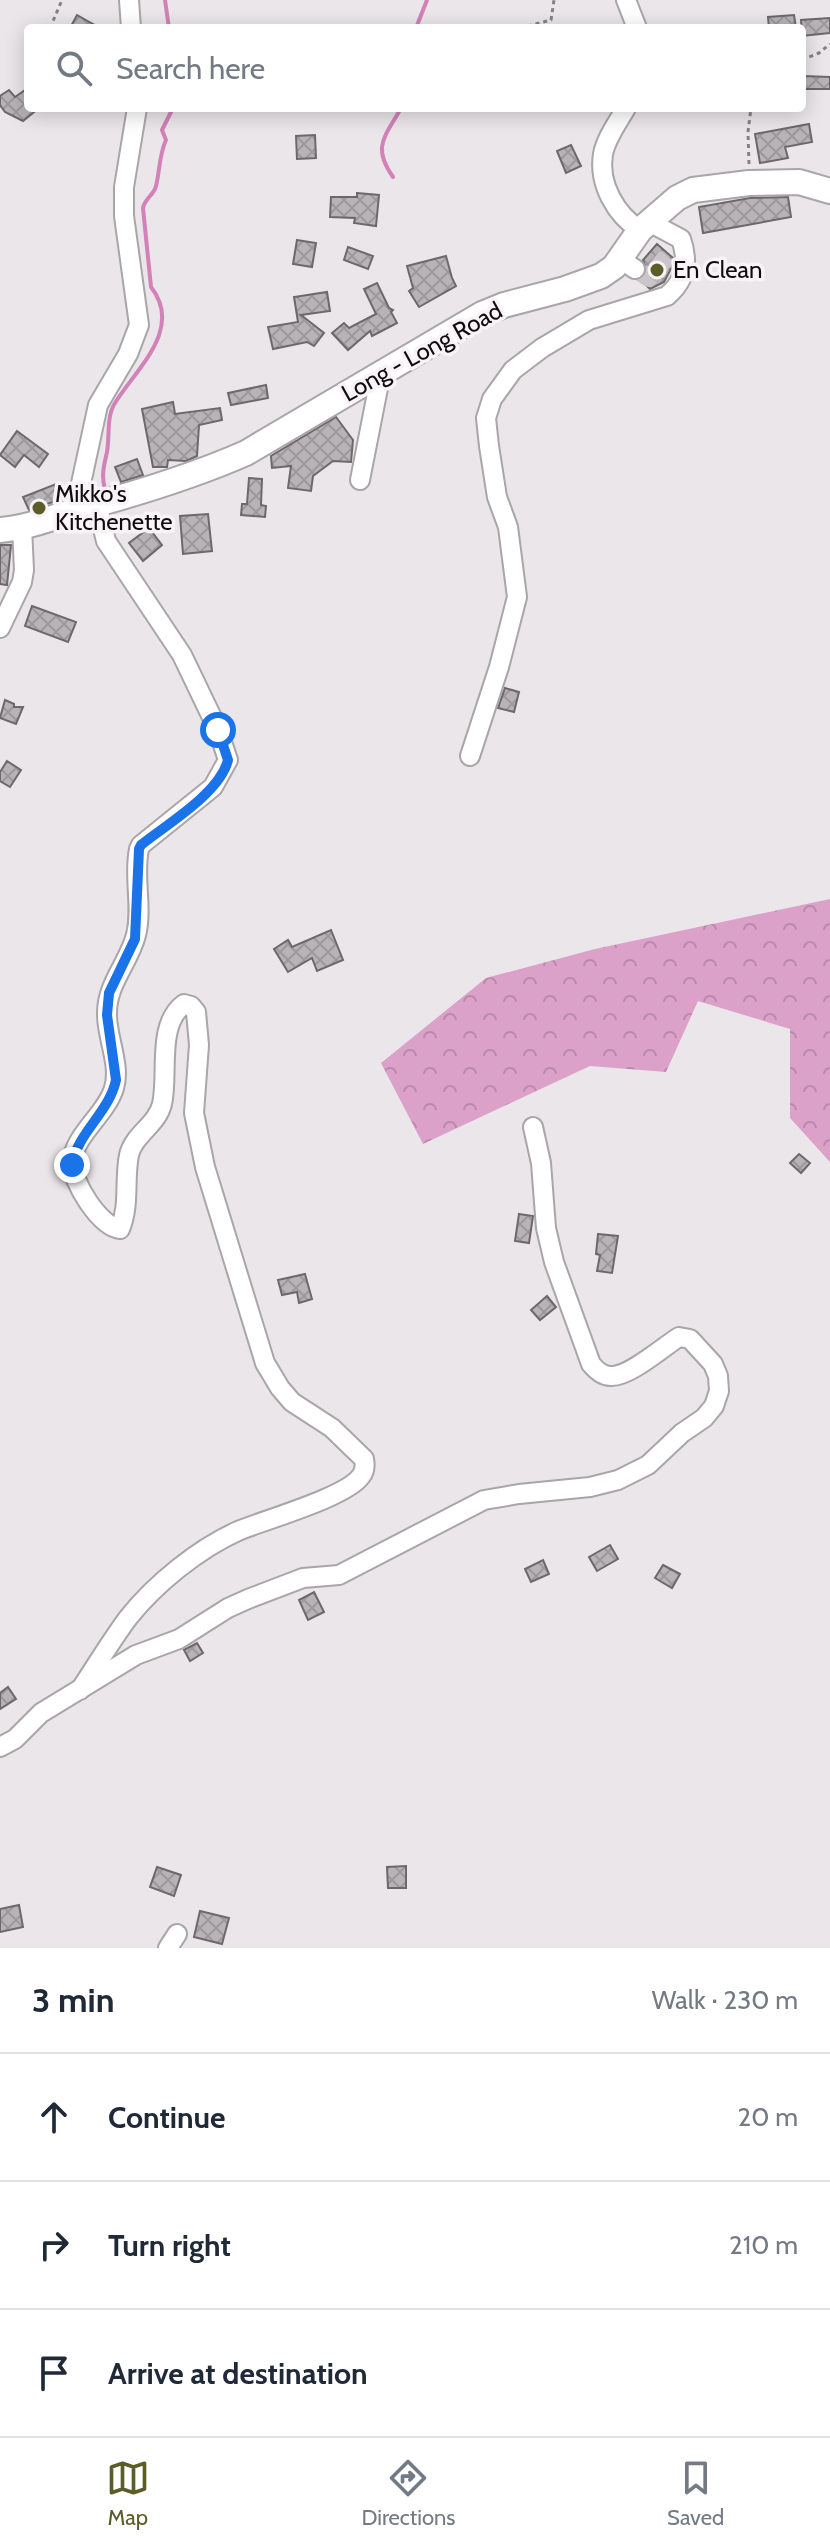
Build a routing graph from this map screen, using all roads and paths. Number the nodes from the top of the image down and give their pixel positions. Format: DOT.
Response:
graph roads {
  1 [pos="62,0"];
  2 [pos="129,0"];
  3 [pos="554,0"];
  4 [pos="626,0"];
  5 [pos="52,24"];
  6 [pos="131,24"];
  7 [pos="536,24"];
  8 [pos="635,24"];
  9 [pos="830,44"];
  10 [pos="806,58"];
  11 [pos="136,112"];
  12 [pos="624,112"];
  13 [pos="750,112"];
  14 [pos="749,183"];
  15 [pos="830,191"];
  16 [pos="644,226"];
  17 [pos="381,373"];
  18 [pos="360,480"];
  19 [pos="90,506"];
  20 [pos="11,528"];
  21 [pos="0,628"];
  22 [pos="470,756"];
  23 [pos="533,1127"];
  24 [pos="80,1690"];
  25 [pos="0,1747"];
  1 -- 5 [label="path"];
  2 -- 6 [label="street"];
  3 -- 7 [label="path"];
  4 -- 8 [label="street"];
  9 -- 10 [label="path"];
  11 -- 19 [label="street"];
  12 -- 16 [label="street"];
  13 -- 14 [label="path"];
  14 -- 15 [label="main road, Long - Long Road"];
  14 -- 16 [label="main road, Long - Long Road"];
  16 -- 17 [label="main road, Long - Long Road"];
  16 -- 22 [label="street"];
  17 -- 18 [label="street"];
  17 -- 19 [label="main road, Long - Long Road"];
  19 -- 20 [label="main road, Long - Long Road"];
  19 -- 24 [label="street"];
  20 -- 21 [label="street"];
  23 -- 24 [label="street"];
  24 -- 25 [label="street"];
}
